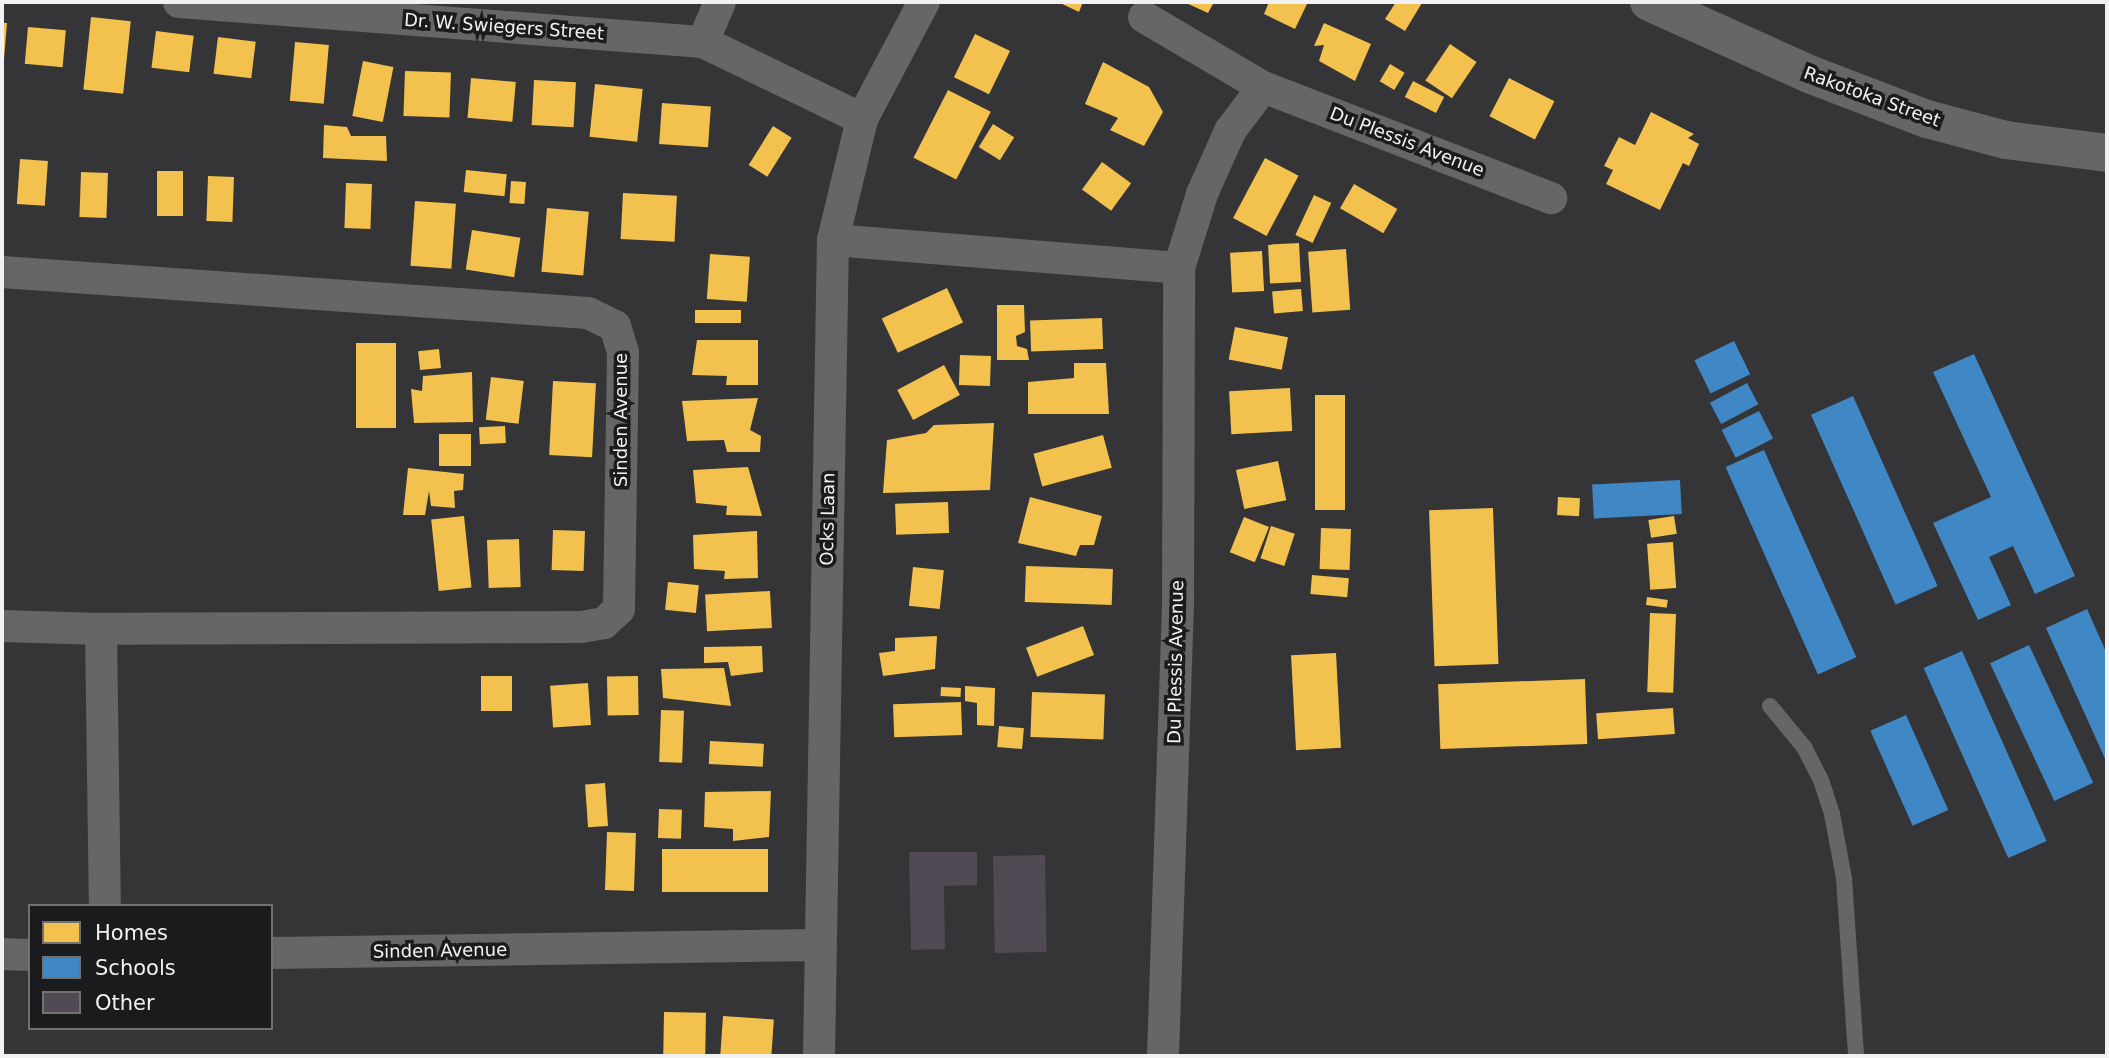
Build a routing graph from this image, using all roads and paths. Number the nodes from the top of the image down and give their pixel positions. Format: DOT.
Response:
graph roads {
  1 [pos="178,2"];
  2 [pos="720,2"];
  3 [pos="924,2"];
  4 [pos="1649,2"];
  5 [pos="317,7"];
  6 [pos="1144,17"];
  7 [pos="703,42"];
  8 [pos="1263,87"];
  9 [pos="862,119"];
  10 [pos="2107,153"];
  11 [pos="1551,198"];
  12 [pos="833,240"];
  13 [pos="1179,268"];
  14 [pos="2,272"];
  15 [pos="2,626"];
  16 [pos="101,629"];
  17 [pos="1770,706"];
  18 [pos="105,904"];
  19 [pos="819,945"];
  20 [pos="273,953"];
  21 [pos="2,954"];
  22 [pos="28,955"];
  23 [pos="819,1056"];
  24 [pos="1163,1056"];
  25 [pos="1856,1056"];
  1 -- 5 [label="street, Dr. W. Swiegers Street"];
  2 -- 7 [label="street"];
  3 -- 9 [label="street, Ocks Laan"];
  4 -- 10 [label="street, Rakotoka Street"];
  5 -- 7 [label="street, Dr. W. Swiegers Street"];
  6 -- 8 [label="street, Du Plessis Avenue"];
  7 -- 9 [label="street, Dr. W. Swiegers Street"];
  8 -- 11 [label="street, Du Plessis Avenue"];
  8 -- 13 [label="street, Du Plessis Avenue"];
  9 -- 12 [label="street, Ocks Laan"];
  12 -- 13 [label="street"];
  12 -- 19 [label="street, Ocks Laan"];
  13 -- 24 [label="street, Du Plessis Avenue"];
  14 -- 16 [label="street, Sinden Avenue"];
  15 -- 16 [label="street, Sinden Avenue"];
  16 -- 18 [label="street"];
  17 -- 25 [label="lane"];
  19 -- 20 [label="street, Sinden Avenue"];
  19 -- 23 [label="street, Ocks Laan"];
  21 -- 22 [label="street"];
}
